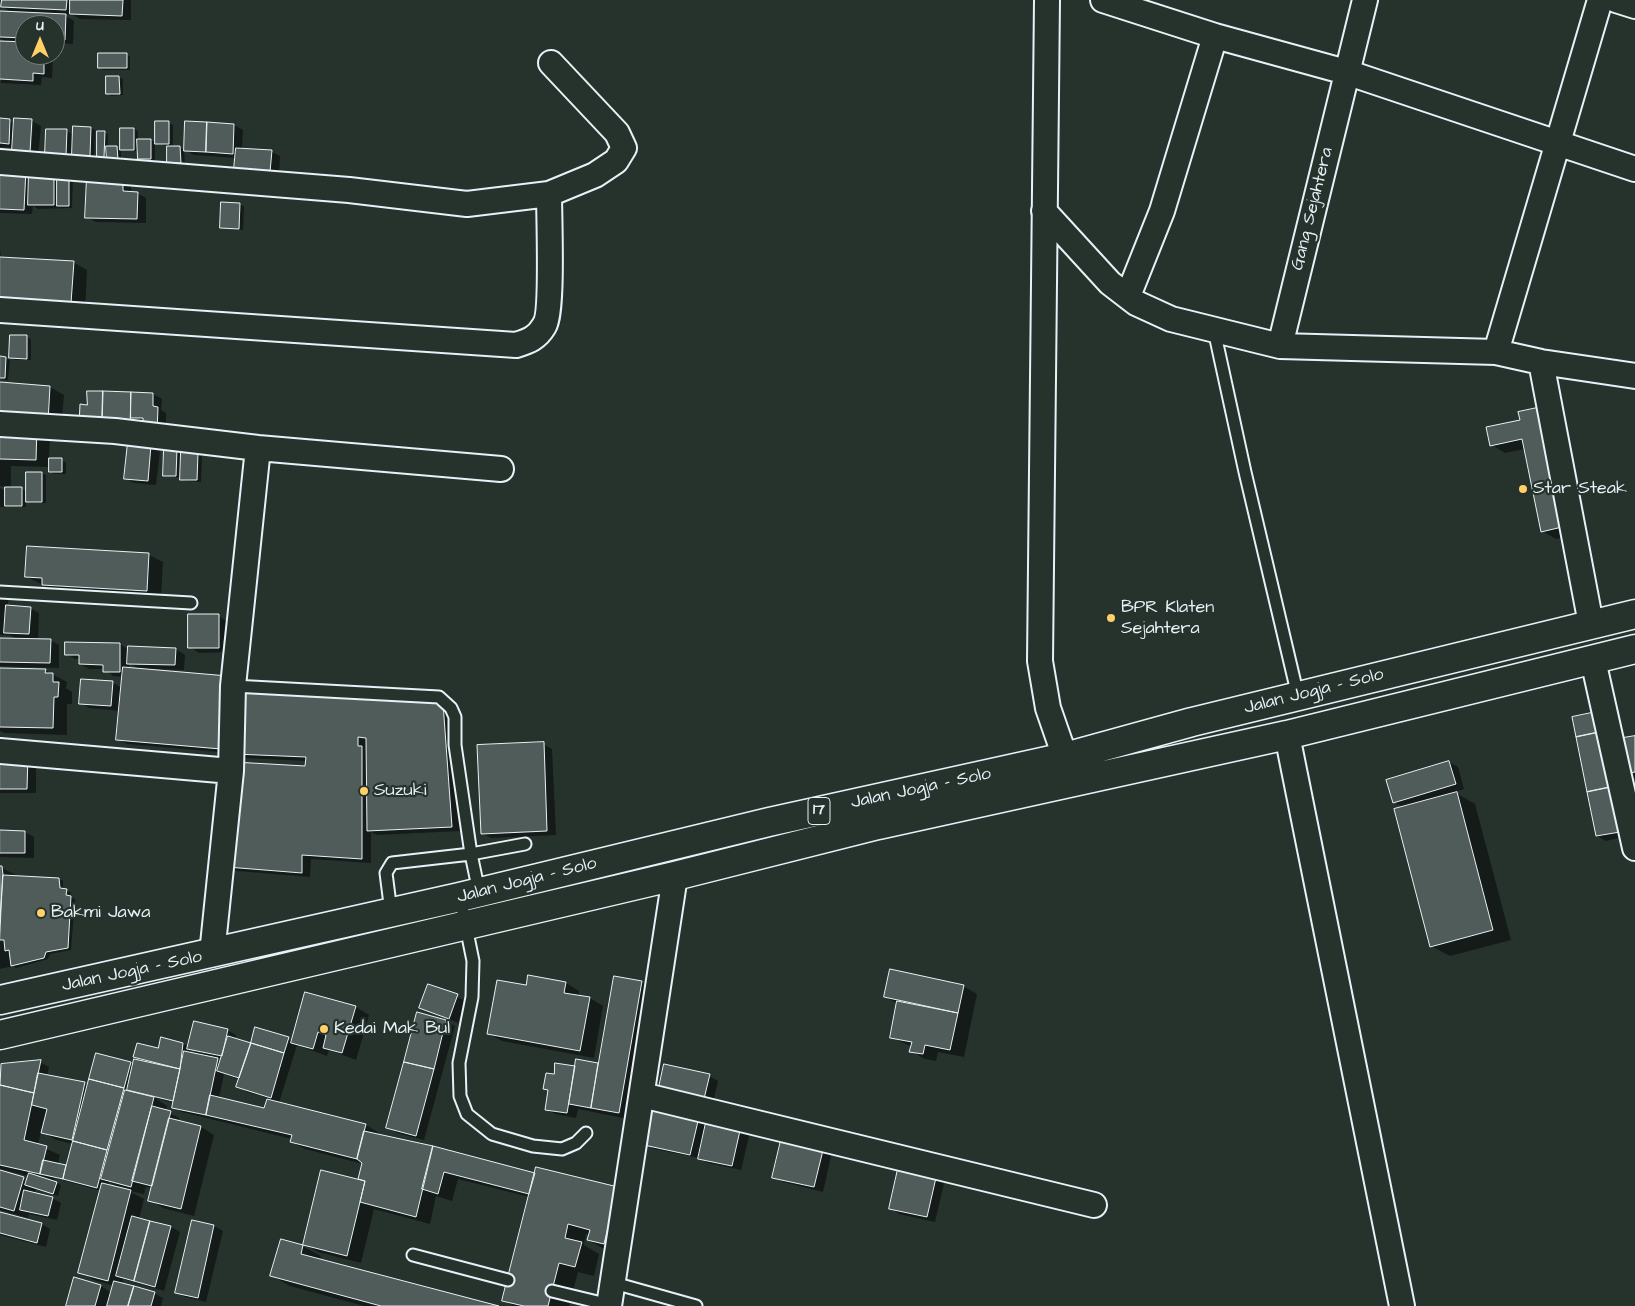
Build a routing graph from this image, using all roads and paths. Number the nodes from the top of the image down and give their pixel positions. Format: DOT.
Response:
graph roads {
  1 [pos="1047,0"];
  2 [pos="1365,0"];
  3 [pos="1600,0"];
  4 [pos="1616,0"];
  5 [pos="1111,1"];
  6 [pos="1635,6"];
  7 [pos="1215,36"];
  8 [pos="551,63"];
  9 [pos="1346,72"];
  10 [pos="1557,142"];
  11 [pos="0,162"];
  12 [pos="1635,169"];
  13 [pos="549,194"];
  14 [pos="1044,211"];
  15 [pos="1128,296"];
  16 [pos="0,310"];
  17 [pos="1214,330"];
  18 [pos="1280,346"];
  19 [pos="1496,352"];
  20 [pos="1541,362"];
  21 [pos="1635,376"];
  22 [pos="0,424"];
  23 [pos="258,448"];
  24 [pos="501,469"];
  25 [pos="0,592"];
  26 [pos="191,603"];
  27 [pos="1635,614"];
  28 [pos="1591,624"];
  29 [pos="1635,650"];
  30 [pos="1593,660"];
  31 [pos="233,686"];
  32 [pos="1298,696"];
  33 [pos="1287,735"];
  34 [pos="0,751"];
  35 [pos="1065,757"];
  36 [pos="231,771"];
  37 [pos="526,844"];
  38 [pos="1635,848"];
  39 [pos="470,854"];
  40 [pos="675,876"];
  41 [pos="470,895"];
  42 [pos="391,913"];
  43 [pos="466,925"];
  44 [pos="212,954"];
  45 [pos="0,1000"];
  46 [pos="0,1035"];
  47 [pos="642,1095"];
  48 [pos="586,1133"];
  49 [pos="1094,1205"];
  50 [pos="413,1255"];
  51 [pos="508,1280"];
  52 [pos="552,1291"];
  53 [pos="611,1298"];
  54 [pos="696,1306"];
  55 [pos="1402,1306"];
  1 -- 14 [label="street"];
  2 -- 9 [label="street, Gang Sejahtera"];
  3 -- 10 [label="street"];
  4 -- 6 [label="street"];
  5 -- 7 [label="street"];
  7 -- 9 [label="street"];
  7 -- 15 [label="street"];
  8 -- 13 [label="street"];
  9 -- 10 [label="street"];
  9 -- 18 [label="street, Gang Sejahtera"];
  10 -- 12 [label="street"];
  10 -- 19 [label="street"];
  11 -- 13 [label="street"];
  13 -- 16 [label="street"];
  14 -- 15 [label="street"];
  14 -- 35 [label="street"];
  15 -- 17 [label="street"];
  17 -- 18 [label="street"];
  17 -- 32 [label="lane"];
  18 -- 19 [label="street"];
  19 -- 20 [label="street"];
  20 -- 21 [label="street"];
  20 -- 28 [label="street"];
  22 -- 23 [label="street"];
  23 -- 24 [label="street"];
  23 -- 31 [label="street"];
  25 -- 26 [label="lane"];
  27 -- 28 [label="highway, Jalan Jogja - Solo / 17"];
  28 -- 32 [label="highway, Jalan Jogja - Solo / 17"];
  29 -- 30 [label="highway, Jalan Jogja - Solo / 17"];
  30 -- 33 [label="highway, Jalan Jogja - Solo / 17"];
  30 -- 38 [label="street"];
  31 -- 36 [label="street"];
  31 -- 39 [label="lane"];
  32 -- 35 [label="highway, Jalan Jogja - Solo / 17"];
  33 -- 40 [label="highway, Jalan Jogja - Solo / 17"];
  33 -- 55 [label="street"];
  34 -- 36 [label="street"];
  35 -- 41 [label="highway, Jalan Jogja - Solo / 17"];
  36 -- 44 [label="street"];
  37 -- 39 [label="lane"];
  39 -- 41 [label="lane"];
  39 -- 42 [label="lane"];
  40 -- 43 [label="highway, Jalan Jogja - Solo / 17"];
  40 -- 47 [label="street"];
  41 -- 42 [label="highway, Jalan Jogja - Solo / 17"];
  41 -- 43 [label="lane"];
  42 -- 44 [label="highway, Jalan Jogja - Solo / 17"];
  43 -- 46 [label="highway, Jalan Jogja - Solo / 17"];
  43 -- 48 [label="lane"];
  44 -- 45 [label="highway, Jalan Jogja - Solo / 17"];
  47 -- 49 [label="street"];
  47 -- 53 [label="street"];
  50 -- 51 [label="lane"];
  52 -- 53 [label="lane"];
  53 -- 54 [label="lane"];
}
